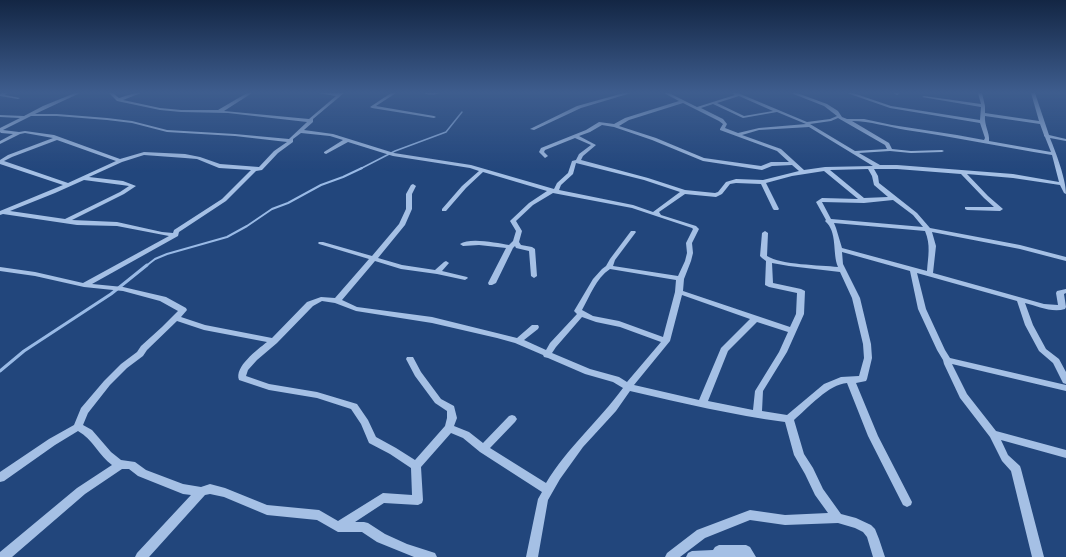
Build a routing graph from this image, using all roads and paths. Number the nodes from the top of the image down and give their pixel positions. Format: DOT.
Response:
graph roads {
  1 [pos="22,119"];
  2 [pos="107,119"];
  3 [pos="290,119"];
  4 [pos="552,119"];
  5 [pos="628,119"];
  6 [pos="719,119"];
  7 [pos="796,119"];
  8 [pos="833,119"];
  9 [pos="962,119"];
  10 [pos="982,119"];
  11 [pos="1015,119"];
  12 [pos="1041,119"];
  13 [pos="846,120"];
  14 [pos="311,121"];
  15 [pos="982,122"];
  16 [pos="1042,123"];
  17 [pos="809,125"];
  18 [pos="615,126"];
  19 [pos="532,128"];
  20 [pos="299,131"];
  21 [pos="19,133"];
  22 [pos="740,134"];
  23 [pos="575,136"];
  24 [pos="1046,136"];
  25 [pos="57,138"];
  26 [pos="347,140"];
  27 [pos="1066,140"];
  28 [pos="291,141"];
  29 [pos="986,142"];
  30 [pos="0,143"];
  31 [pos="890,149"];
  32 [pos="942,151"];
  33 [pos="856,152"];
  34 [pos="326,153"];
  35 [pos="1054,154"];
  36 [pos="545,156"];
  37 [pos="120,161"];
  38 [pos="578,161"];
  39 [pos="0,162"];
  40 [pos="794,163"];
  41 [pos="870,167"];
  42 [pos="879,167"];
  43 [pos="260,169"];
  44 [pos="825,169"];
  45 [pos="482,171"];
  46 [pos="803,172"];
  47 [pos="962,172"];
  48 [pos="82,178"];
  49 [pos="763,182"];
  50 [pos="1062,184"];
  51 [pos="68,185"];
  52 [pos="413,186"];
  53 [pos="553,191"];
  54 [pos="684,192"];
  55 [pos="1066,192"];
  56 [pos="894,198"];
  57 [pos="864,201"];
  58 [pos="967,208"];
  59 [pos="776,209"];
  60 [pos="444,210"];
  61 [pos="1,211"];
  62 [pos="659,216"];
  63 [pos="66,221"];
  64 [pos="828,221"];
  65 [pos="927,230"];
  66 [pos="633,232"];
  67 [pos="765,233"];
  68 [pos="176,235"];
  69 [pos="516,242"];
  70 [pos="321,243"];
  71 [pos="463,244"];
  72 [pos="510,247"];
  73 [pos="838,249"];
  74 [pos="1066,259"];
  75 [pos="373,260"];
  76 [pos="769,260"];
  77 [pos="446,262"];
  78 [pos="609,267"];
  79 [pos="0,269"];
  80 [pos="843,270"];
  81 [pos="913,270"];
  82 [pos="437,272"];
  83 [pos="930,274"];
  84 [pos="534,276"];
  85 [pos="465,278"];
  86 [pos="680,279"];
  87 [pos="492,283"];
  88 [pos="84,285"];
  89 [pos="1066,291"];
  90 [pos="680,292"];
  91 [pos="1020,300"];
  92 [pos="337,301"];
  93 [pos="1062,309"];
  94 [pos="581,314"];
  95 [pos="176,318"];
  96 [pos="755,319"];
  97 [pos="535,327"];
  98 [pos="792,332"];
  99 [pos="274,341"];
  100 [pos="518,341"];
  101 [pos="666,341"];
  102 [pos="547,355"];
  103 [pos="410,359"];
  104 [pos="948,360"];
  105 [pos="850,380"];
  106 [pos="1066,381"];
  107 [pos="628,387"];
  108 [pos="1066,388"];
  109 [pos="702,404"];
  110 [pos="758,415"];
  111 [pos="512,419"];
  112 [pos="789,419"];
  113 [pos="78,427"];
  114 [pos="449,428"];
  115 [pos="993,434"];
  116 [pos="483,449"];
  117 [pos="1066,454"];
  118 [pos="120,465"];
  119 [pos="416,466"];
  120 [pos="0,478"];
  121 [pos="548,490"];
  122 [pos="201,492"];
  123 [pos="907,502"];
  124 [pos="838,518"];
  125 [pos="338,527"];
  126 [pos="3,557"];
  127 [pos="141,557"];
  128 [pos="431,557"];
  129 [pos="532,557"];
  130 [pos="671,557"];
  131 [pos="692,557"];
  132 [pos="750,557"];
  133 [pos="879,557"];
  134 [pos="1038,557"];
  1 -- 21 [label="street"];
  2 -- 28 [label="street"];
  3 -- 14 [label="street"];
  4 -- 19 [label="street"];
  5 -- 18 [label="street"];
  6 -- 22 [label="street"];
  7 -- 17 [label="street"];
  8 -- 17 [label="street"];
  9 -- 15 [label="street"];
  10 -- 15 [label="street"];
  11 -- 16 [label="street"];
  12 -- 16 [label="street"];
  13 -- 29 [label="street"];
  13 -- 31 [label="street"];
  14 -- 20 [label="street"];
  15 -- 29 [label="street"];
  16 -- 24 [label="street"];
  17 -- 22 [label="street"];
  17 -- 33 [label="street"];
  18 -- 23 [label="street"];
  18 -- 40 [label="street"];
  20 -- 26 [label="street"];
  20 -- 28 [label="street"];
  21 -- 25 [label="street"];
  21 -- 30 [label="street"];
  22 -- 40 [label="street"];
  23 -- 36 [label="street"];
  23 -- 38 [label="street"];
  24 -- 27 [label="street"];
  24 -- 35 [label="street"];
  25 -- 37 [label="street"];
  25 -- 39 [label="street"];
  26 -- 34 [label="street"];
  26 -- 45 [label="street"];
  28 -- 43 [label="street"];
  29 -- 35 [label="street"];
  31 -- 32 [label="street"];
  31 -- 33 [label="street"];
  33 -- 42 [label="street"];
  35 -- 50 [label="street"];
  37 -- 43 [label="street"];
  37 -- 48 [label="street"];
  38 -- 53 [label="street"];
  38 -- 54 [label="street"];
  39 -- 51 [label="street"];
  40 -- 46 [label="street"];
  41 -- 42 [label="street"];
  41 -- 44 [label="street"];
  41 -- 56 [label="street"];
  42 -- 47 [label="street"];
  43 -- 68 [label="street"];
  44 -- 46 [label="street"];
  44 -- 57 [label="street"];
  45 -- 53 [label="street"];
  45 -- 60 [label="street"];
  46 -- 49 [label="street"];
  47 -- 50 [label="street"];
  47 -- 58 [label="street"];
  48 -- 51 [label="street"];
  48 -- 63 [label="street"];
  49 -- 54 [label="street"];
  49 -- 59 [label="street"];
  50 -- 55 [label="street"];
  51 -- 61 [label="street"];
  52 -- 75 [label="street"];
  53 -- 62 [label="street"];
  53 -- 69 [label="street"];
  54 -- 62 [label="street"];
  56 -- 57 [label="street"];
  56 -- 65 [label="street"];
  57 -- 64 [label="street"];
  61 -- 63 [label="street"];
  62 -- 86 [label="street"];
  63 -- 68 [label="street"];
  64 -- 65 [label="street"];
  64 -- 73 [label="street"];
  65 -- 74 [label="street"];
  65 -- 83 [label="street"];
  66 -- 78 [label="street"];
  67 -- 76 [label="street"];
  68 -- 88 [label="street"];
  69 -- 72 [label="street"];
  69 -- 84 [label="street"];
  70 -- 75 [label="street"];
  71 -- 72 [label="street"];
  72 -- 87 [label="street"];
  73 -- 80 [label="street"];
  73 -- 81 [label="street"];
  75 -- 82 [label="street"];
  75 -- 92 [label="street"];
  76 -- 80 [label="street"];
  76 -- 98 [label="street"];
  77 -- 82 [label="street"];
  78 -- 86 [label="street"];
  78 -- 94 [label="street"];
  79 -- 88 [label="street"];
  80 -- 105 [label="street"];
  81 -- 83 [label="street"];
  81 -- 104 [label="street"];
  82 -- 85 [label="street"];
  83 -- 91 [label="street"];
  86 -- 90 [label="street"];
  88 -- 95 [label="street"];
  89 -- 93 [label="street"];
  90 -- 96 [label="street"];
  90 -- 101 [label="street"];
  91 -- 93 [label="street"];
  91 -- 106 [label="street"];
  92 -- 99 [label="street"];
  92 -- 100 [label="street"];
  94 -- 101 [label="street"];
  94 -- 102 [label="street"];
  95 -- 99 [label="street"];
  95 -- 113 [label="street"];
  96 -- 98 [label="street"];
  96 -- 109 [label="street"];
  97 -- 100 [label="street"];
  98 -- 110 [label="street"];
  99 -- 119 [label="street"];
  100 -- 102 [label="street"];
  101 -- 107 [label="street"];
  102 -- 107 [label="street"];
  103 -- 114 [label="street"];
  104 -- 108 [label="street"];
  104 -- 115 [label="street"];
  105 -- 112 [label="street"];
  105 -- 123 [label="street"];
  107 -- 109 [label="street"];
  107 -- 121 [label="street"];
  109 -- 110 [label="street"];
  110 -- 112 [label="street"];
  111 -- 116 [label="street"];
  112 -- 124 [label="street"];
  113 -- 118 [label="street"];
  113 -- 120 [label="street"];
  114 -- 116 [label="street"];
  114 -- 119 [label="street"];
  115 -- 117 [label="street"];
  115 -- 134 [label="street"];
  116 -- 121 [label="street"];
  118 -- 122 [label="street"];
  118 -- 126 [label="street"];
  119 -- 125 [label="street"];
  121 -- 129 [label="street"];
  122 -- 125 [label="street"];
  122 -- 127 [label="street"];
  124 -- 130 [label="street"];
  124 -- 133 [label="street"];
  125 -- 128 [label="street"];
  131 -- 132 [label="street"];
}
